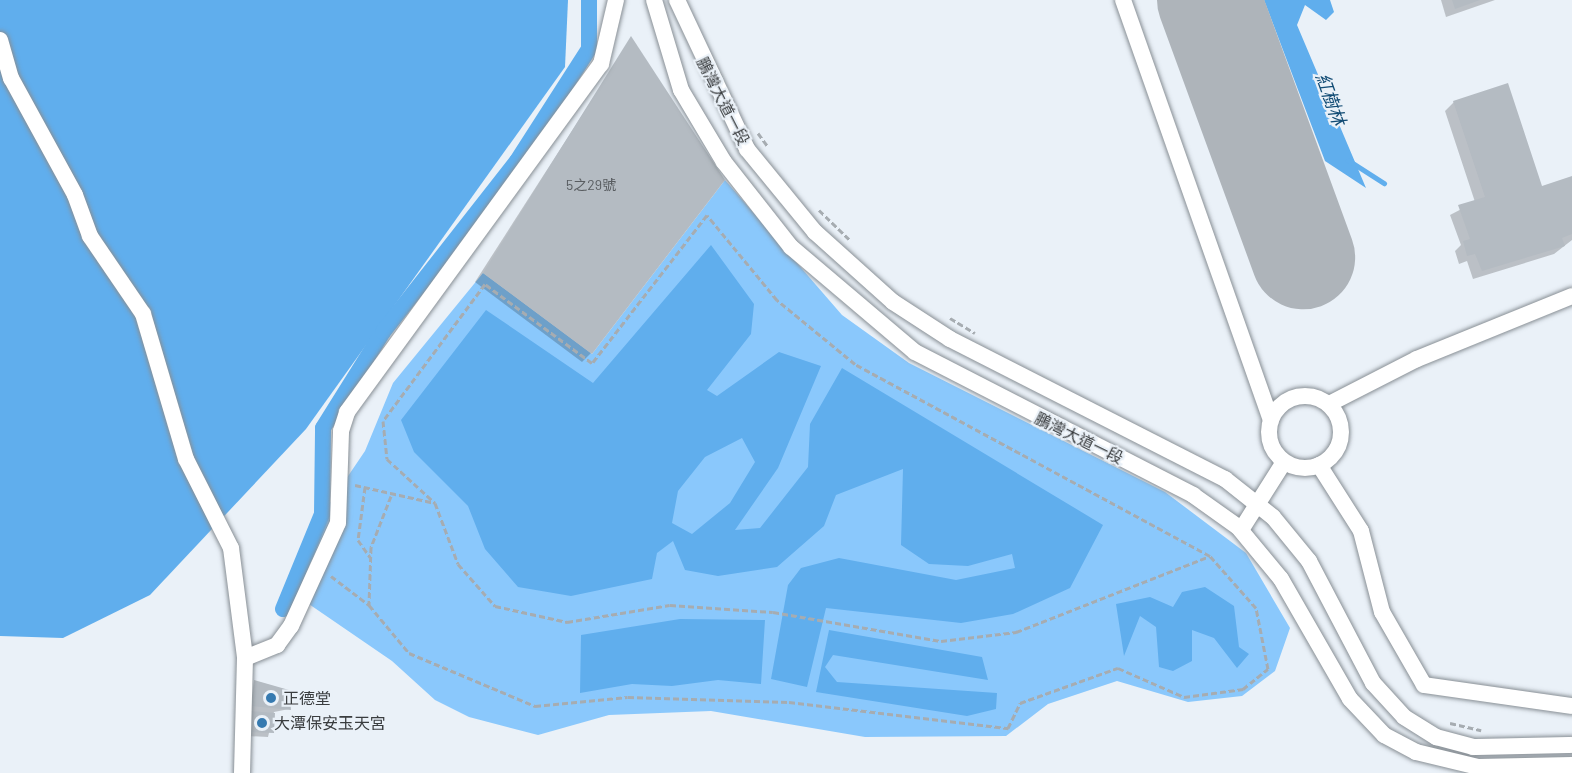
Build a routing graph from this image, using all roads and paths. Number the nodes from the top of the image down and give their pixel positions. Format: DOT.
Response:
graph roads {
  1 [pos="616,0"];
  2 [pos="654,0"];
  3 [pos="676,0"];
  4 [pos="1123,0"];
  5 [pos="0,40"];
  6 [pos="1572,296"];
  7 [pos="1329,404"];
  8 [pos="1271,420"];
  9 [pos="1284,462"];
  10 [pos="1319,465"];
  11 [pos="339,480"];
  12 [pos="364,488"];
  13 [pos="391,495"];
  14 [pos="435,503"];
  15 [pos="1257,505"];
  16 [pos="1241,530"];
  17 [pos="1210,556"];
  18 [pos="371,558"];
  19 [pos="318,566"];
  20 [pos="370,606"];
  21 [pos="244,658"];
  22 [pos="1572,706"];
  23 [pos="1572,745"];
  24 [pos="1572,765"];
  25 [pos="242,773"];
  1 -- 11 [label="street"];
  2 -- 16 [label="street, 鵬灣大道一段"];
  3 -- 15 [label="street, 鵬灣大道一段"];
  4 -- 8 [label="street"];
  5 -- 21 [label="street"];
  6 -- 7 [label="street"];
  7 -- 8 [label="street"];
  7 -- 10 [label="street"];
  8 -- 9 [label="street"];
  9 -- 10 [label="street"];
  9 -- 15 [label="street"];
  10 -- 22 [label="street"];
  11 -- 12 [label="path"];
  11 -- 19 [label="street"];
  12 -- 13 [label="path"];
  12 -- 18 [label="path"];
  13 -- 14 [label="path"];
  13 -- 18 [label="path"];
  14 -- 17 [label="path"];
  14 -- 17 [label="path"];
  15 -- 16 [label="street"];
  15 -- 23 [label="street, 鵬灣大道一段"];
  16 -- 24 [label="street, 鵬灣大道一段"];
  17 -- 20 [label="path"];
  18 -- 20 [label="path"];
  19 -- 20 [label="path"];
  19 -- 21 [label="street"];
  21 -- 25 [label="street"];
}
